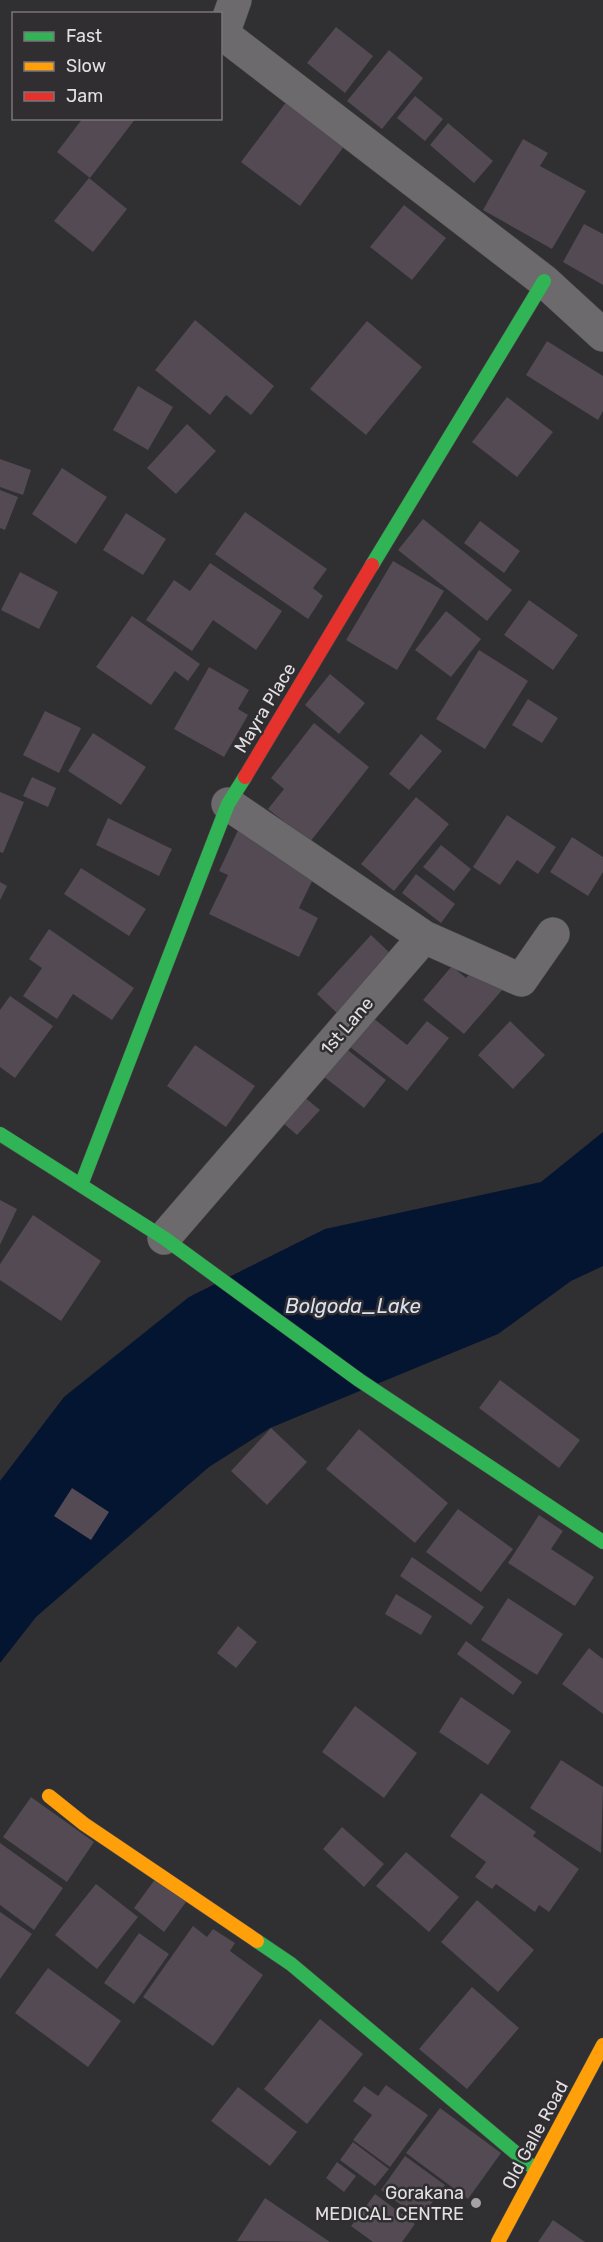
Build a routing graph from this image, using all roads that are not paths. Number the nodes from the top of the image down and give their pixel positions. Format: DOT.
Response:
graph roads {
  1 [pos="235,0"];
  2 [pos="543,281"];
  3 [pos="603,335"];
  4 [pos="228,804"];
  5 [pos="554,934"];
  6 [pos="424,937"];
  7 [pos="0,1134"];
  8 [pos="81,1185"];
  9 [pos="169,1243"];
  10 [pos="603,1542"];
  11 [pos="49,1796"];
  12 [pos="603,2045"];
  13 [pos="536,2170"];
  14 [pos="498,2242"];
  1 -- 2 [label="street"];
  2 -- 3 [label="street"];
  2 -- 4 [label="main road, Mayra Place"];
  4 -- 6 [label="street"];
  4 -- 8 [label="main road, Mayra Place"];
  5 -- 6 [label="street"];
  6 -- 9 [label="street, 1st Lane"];
  7 -- 8 [label="main road"];
  8 -- 9 [label="main road"];
  9 -- 10 [label="main road"];
  11 -- 13 [label="main road"];
  12 -- 13 [label="main road, Old Galle Road"];
  13 -- 14 [label="main road, Old Galle Road"];
}
